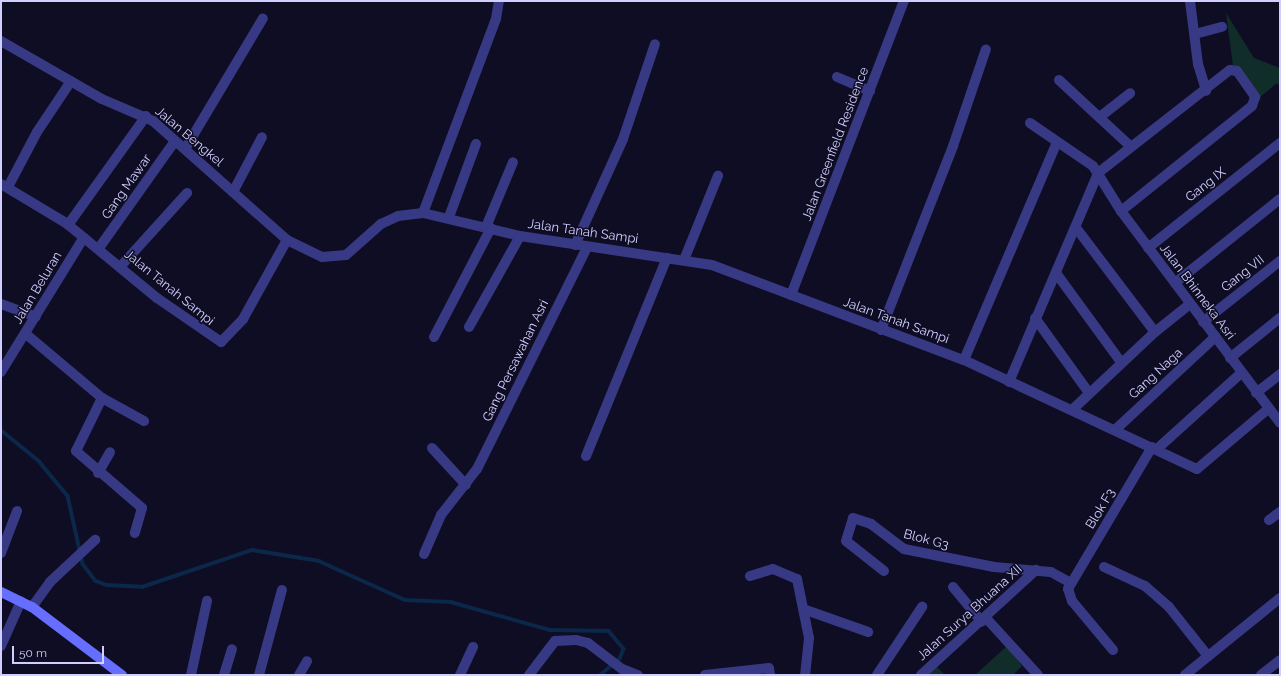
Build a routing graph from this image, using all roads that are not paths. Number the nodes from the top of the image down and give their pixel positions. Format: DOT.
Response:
graph roads {
  1 [pos="499,1"];
  2 [pos="904,1"];
  3 [pos="1190,1"];
  4 [pos="263,18"];
  5 [pos="1222,27"];
  6 [pos="1195,34"];
  7 [pos="1,41"];
  8 [pos="655,44"];
  9 [pos="986,49"];
  10 [pos="837,77"];
  11 [pos="1059,80"];
  12 [pos="71,81"];
  13 [pos="870,91"];
  14 [pos="1206,91"];
  15 [pos="1130,93"];
  16 [pos="146,116"];
  17 [pos="1101,116"];
  18 [pos="1030,123"];
  19 [pos="262,137"];
  20 [pos="175,141"];
  21 [pos="1280,143"];
  22 [pos="476,144"];
  23 [pos="1056,144"];
  24 [pos="1131,147"];
  25 [pos="186,149"];
  26 [pos="513,162"];
  27 [pos="1098,173"];
  28 [pos="718,176"];
  29 [pos="4,186"];
  30 [pos="233,192"];
  31 [pos="187,193"];
  32 [pos="1280,199"];
  33 [pos="1120,211"];
  34 [pos="423,213"];
  35 [pos="449,217"];
  36 [pos="68,226"];
  37 [pos="488,228"];
  38 [pos="1077,229"];
  39 [pos="520,236"];
  40 [pos="84,237"];
  41 [pos="288,240"];
  42 [pos="574,245"];
  43 [pos="587,247"];
  44 [pos="100,248"];
  45 [pos="1148,248"];
  46 [pos="667,258"];
  47 [pos="684,260"];
  48 [pos="1280,262"];
  49 [pos="120,267"];
  50 [pos="1056,273"];
  51 [pos="1175,283"];
  52 [pos="791,295"];
  53 [pos="1,304"];
  54 [pos="1190,304"];
  55 [pos="36,317"];
  56 [pos="1035,318"];
  57 [pos="1280,318"];
  58 [pos="1203,322"];
  59 [pos="468,327"];
  60 [pos="881,330"];
  61 [pos="1155,332"];
  62 [pos="26,334"];
  63 [pos="434,336"];
  64 [pos="1215,337"];
  65 [pos="1230,358"];
  66 [pos="964,360"];
  67 [pos="1121,362"];
  68 [pos="1,372"];
  69 [pos="1241,373"];
  70 [pos="1280,374"];
  71 [pos="1009,382"];
  72 [pos="1088,393"];
  73 [pos="1256,393"];
  74 [pos="102,398"];
  75 [pos="1268,409"];
  76 [pos="1072,410"];
  77 [pos="144,421"];
  78 [pos="1280,423"];
  79 [pos="1115,430"];
  80 [pos="432,448"];
  81 [pos="1155,448"];
  82 [pos="110,452"];
  83 [pos="586,456"];
  84 [pos="98,473"];
  85 [pos="466,484"];
  86 [pos="17,510"];
  87 [pos="1280,512"];
  88 [pos="1269,520"];
  89 [pos="135,533"];
  90 [pos="95,540"];
  91 [pos="1,553"];
  92 [pos="424,554"];
  93 [pos="1104,567"];
  94 [pos="1036,570"];
  95 [pos="884,571"];
  96 [pos="750,576"];
  97 [pos="1071,583"];
  98 [pos="953,587"];
  99 [pos="282,590"];
  100 [pos="1,592"];
  101 [pos="1280,598"];
  102 [pos="21,601"];
  103 [pos="206,601"];
  104 [pos="32,607"];
  105 [pos="922,608"];
  106 [pos="806,610"];
  107 [pos="984,620"];
  108 [pos="868,632"];
  109 [pos="1,646"];
  110 [pos="473,647"];
  111 [pos="232,649"];
  112 [pos="1113,650"];
  113 [pos="1208,656"];
  114 [pos="1280,660"];
  115 [pos="307,661"];
  116 [pos="769,672"];
  117 [pos="1035,674"];
  118 [pos="122,675"];
  119 [pos="191,675"];
  120 [pos="224,675"];
  121 [pos="260,675"];
  122 [pos="299,675"];
  123 [pos="460,675"];
  124 [pos="529,675"];
  125 [pos="638,675"];
  126 [pos="705,675"];
  127 [pos="805,675"];
  128 [pos="877,675"];
  129 [pos="921,675"];
  130 [pos="1185,675"];
  131 [pos="1261,675"];
  1 -- 34 [label="street"];
  2 -- 13 [label="street, Jalan Greenfield Residence"];
  3 -- 6 [label="street"];
  4 -- 25 [label="street"];
  5 -- 6 [label="street"];
  6 -- 14 [label="street"];
  7 -- 12 [label="street, Jalan Bengkel"];
  8 -- 42 [label="street"];
  9 -- 60 [label="street"];
  10 -- 13 [label="street"];
  11 -- 17 [label="street"];
  12 -- 16 [label="street, Jalan Bengkel"];
  12 -- 29 [label="street"];
  13 -- 52 [label="street, Jalan Greenfield Residence"];
  14 -- 24 [label="street"];
  14 -- 33 [label="street"];
  15 -- 17 [label="street"];
  16 -- 20 [label="street, Jalan Bengkel"];
  16 -- 36 [label="street"];
  17 -- 24 [label="street"];
  18 -- 23 [label="street"];
  19 -- 30 [label="street"];
  20 -- 25 [label="street, Jalan Bengkel"];
  20 -- 44 [label="street, Gang Mawar"];
  21 -- 45 [label="street, Gang IX"];
  22 -- 35 [label="street"];
  23 -- 27 [label="street"];
  23 -- 66 [label="street"];
  24 -- 27 [label="street"];
  25 -- 30 [label="street, Jalan Bengkel"];
  26 -- 37 [label="street"];
  27 -- 33 [label="street, Jalan Bhinneka Asri"];
  27 -- 38 [label="street"];
  28 -- 47 [label="street"];
  29 -- 36 [label="street, Jalan Tanah Sampi"];
  30 -- 41 [label="street, Jalan Bengkel"];
  31 -- 49 [label="street"];
  32 -- 51 [label="street"];
  33 -- 45 [label="street, Jalan Bhinneka Asri"];
  34 -- 35 [label="street, Jalan Tanah Sampi"];
  34 -- 41 [label="street, Jalan Tanah Sampi"];
  35 -- 37 [label="street, Jalan Tanah Sampi"];
  36 -- 40 [label="street, Jalan Tanah Sampi"];
  37 -- 39 [label="street, Jalan Tanah Sampi"];
  37 -- 63 [label="street"];
  38 -- 50 [label="street"];
  38 -- 61 [label="street"];
  39 -- 42 [label="street, Jalan Tanah Sampi"];
  39 -- 59 [label="street"];
  40 -- 44 [label="street, Jalan Tanah Sampi"];
  40 -- 55 [label="street, Jalan Beluran"];
  41 -- 49 [label="street, Jalan Tanah Sampi"];
  42 -- 43 [label="street, Jalan Tanah Sampi"];
  43 -- 46 [label="street, Jalan Tanah Sampi"];
  43 -- 85 [label="street, Gang Persawahan Asri"];
  44 -- 49 [label="street, Jalan Tanah Sampi"];
  45 -- 51 [label="street, Jalan Bhinneka Asri"];
  46 -- 47 [label="street, Jalan Tanah Sampi"];
  46 -- 83 [label="street"];
  47 -- 52 [label="street, Jalan Tanah Sampi"];
  48 -- 58 [label="street, Gang VII"];
  50 -- 56 [label="street"];
  50 -- 67 [label="street"];
  51 -- 54 [label="street, Jalan Bhinneka Asri"];
  52 -- 60 [label="street, Jalan Tanah Sampi"];
  53 -- 55 [label="street"];
  54 -- 58 [label="street, Jalan Bhinneka Asri"];
  54 -- 61 [label="street"];
  55 -- 62 [label="street, Jalan Beluran"];
  56 -- 71 [label="street"];
  56 -- 72 [label="street"];
  57 -- 65 [label="street"];
  58 -- 64 [label="street, Jalan Bhinneka Asri"];
  60 -- 66 [label="street, Jalan Tanah Sampi"];
  61 -- 67 [label="street"];
  62 -- 68 [label="street, Jalan Beluran"];
  62 -- 74 [label="street"];
  64 -- 65 [label="street, Jalan Bhinneka Asri"];
  64 -- 79 [label="street, Gang Naga"];
  65 -- 69 [label="street, Jalan Bhinneka Asri"];
  66 -- 71 [label="street, Jalan Tanah Sampi"];
  67 -- 72 [label="street"];
  69 -- 73 [label="street, Jalan Bhinneka Asri"];
  69 -- 81 [label="street, Blok F3"];
  70 -- 73 [label="street"];
  71 -- 76 [label="street, Jalan Tanah Sampi"];
  72 -- 76 [label="street"];
  73 -- 75 [label="street, Jalan Bhinneka Asri"];
  74 -- 77 [label="street"];
  74 -- 84 [label="street"];
  75 -- 78 [label="street, Jalan Bhinneka Asri"];
  75 -- 81 [label="street, Jalan Tanah Sampi"];
  76 -- 79 [label="street, Jalan Tanah Sampi"];
  79 -- 81 [label="street, Jalan Tanah Sampi"];
  80 -- 85 [label="street"];
  81 -- 97 [label="street, Blok F3"];
  82 -- 84 [label="street"];
  84 -- 89 [label="street"];
  85 -- 92 [label="street, Gang Persawahan Asri"];
  86 -- 91 [label="street"];
  87 -- 88 [label="street"];
  90 -- 104 [label="street"];
  93 -- 113 [label="street"];
  94 -- 95 [label="street, Blok G3"];
  94 -- 97 [label="street, Blok G3"];
  94 -- 107 [label="street, Jalan Surya Bhuana XII"];
  96 -- 106 [label="street"];
  97 -- 112 [label="street"];
  98 -- 107 [label="street"];
  99 -- 121 [label="street"];
  100 -- 102 [label="street"];
  101 -- 113 [label="street"];
  102 -- 104 [label="street"];
  102 -- 109 [label="street"];
  103 -- 119 [label="street"];
  104 -- 118 [label="street"];
  105 -- 128 [label="street"];
  106 -- 108 [label="street"];
  106 -- 127 [label="street"];
  107 -- 117 [label="street"];
  107 -- 129 [label="street, Jalan Surya Bhuana XII"];
  110 -- 123 [label="street"];
  111 -- 120 [label="street"];
  113 -- 130 [label="street"];
  114 -- 131 [label="street"];
  115 -- 122 [label="street"];
  116 -- 126 [label="street"];
  124 -- 125 [label="street"];
}
